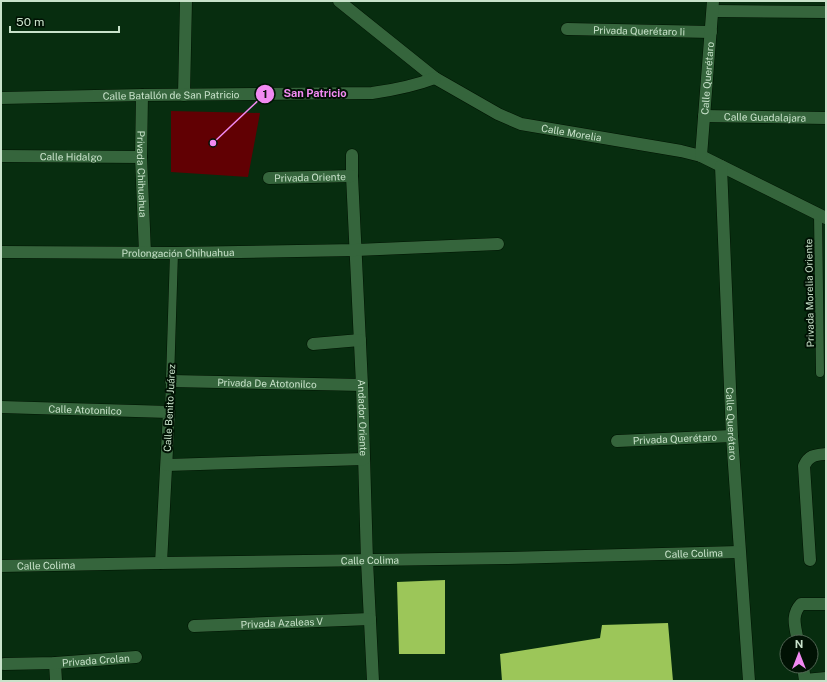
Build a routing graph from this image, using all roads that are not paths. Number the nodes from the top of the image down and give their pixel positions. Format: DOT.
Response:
graph roads {
  1 [pos="186,1"];
  2 [pos="339,1"];
  3 [pos="713,6"];
  4 [pos="826,12"];
  5 [pos="567,29"];
  6 [pos="711,32"];
  7 [pos="435,78"];
  8 [pos="142,95"];
  9 [pos="184,95"];
  10 [pos="1,98"];
  11 [pos="704,116"];
  12 [pos="826,118"];
  13 [pos="352,154"];
  14 [pos="1,156"];
  15 [pos="701,156"];
  16 [pos="141,157"];
  17 [pos="721,166"];
  18 [pos="352,176"];
  19 [pos="269,178"];
  20 [pos="822,216"];
  21 [pos="498,244"];
  22 [pos="356,250"];
  23 [pos="1,252"];
  24 [pos="145,253"];
  25 [pos="174,253"];
  26 [pos="360,340"];
  27 [pos="313,344"];
  28 [pos="820,373"];
  29 [pos="171,381"];
  30 [pos="362,385"];
  31 [pos="1,407"];
  32 [pos="170,412"];
  33 [pos="732,436"];
  34 [pos="617,442"];
  35 [pos="826,454"];
  36 [pos="364,459"];
  37 [pos="167,466"];
  38 [pos="740,552"];
  39 [pos="810,560"];
  40 [pos="367,561"];
  41 [pos="161,563"];
  42 [pos="1,566"];
  43 [pos="826,604"];
  44 [pos="370,619"];
  45 [pos="194,626"];
  46 [pos="797,634"];
  47 [pos="136,657"];
  48 [pos="56,663"];
  49 [pos="4,664"];
  50 [pos="826,678"];
  51 [pos="805,680"];
  52 [pos="56,681"];
  53 [pos="373,681"];
  54 [pos="749,681"];
  1 -- 9 [label="street"];
  2 -- 7 [label="street, Calle Morelia"];
  3 -- 4 [label="street"];
  3 -- 6 [label="street, Calle Querétaro"];
  5 -- 6 [label="street, Privada Querétaro Ii"];
  6 -- 11 [label="street, Calle Querétaro"];
  7 -- 9 [label="street, Calle Batallón de San Patricio"];
  7 -- 15 [label="street, Calle Morelia"];
  8 -- 9 [label="street, Calle Batallón de San Patricio"];
  8 -- 10 [label="street, Calle Batallón de San Patricio"];
  8 -- 16 [label="street, Privada Chihuahua"];
  11 -- 12 [label="street, Calle Guadalajara"];
  11 -- 15 [label="street, Calle Querétaro"];
  13 -- 18 [label="street, Andador Oriente"];
  14 -- 16 [label="street, Calle Hidalgo"];
  15 -- 17 [label="street, Calle Morelia"];
  16 -- 24 [label="street, Privada Chihuahua"];
  17 -- 20 [label="street, Calle Morelia"];
  17 -- 33 [label="street, Calle Querétaro"];
  18 -- 19 [label="street, Privada Oriente"];
  18 -- 22 [label="street, Andador Oriente"];
  20 -- 28 [label="lane, Privada Morelia Oriente"];
  21 -- 22 [label="street"];
  22 -- 25 [label="street, Prolongación Chihuahua"];
  22 -- 26 [label="street, Andador Oriente"];
  23 -- 24 [label="street, Prolongación Chihuahua"];
  24 -- 25 [label="street, Prolongación Chihuahua"];
  25 -- 29 [label="lane, Calle Benito Juárez"];
  26 -- 27 [label="street"];
  26 -- 30 [label="street, Andador Oriente"];
  29 -- 30 [label="street, Privada De Atotonilco"];
  29 -- 32 [label="lane, Calle Benito Juárez"];
  30 -- 36 [label="street, Andador Oriente"];
  31 -- 32 [label="street, Calle Atotonilco"];
  32 -- 37 [label="street, Calle Benito Juárez"];
  33 -- 34 [label="street, Privada Querétaro"];
  33 -- 38 [label="street, Calle Querétaro"];
  35 -- 39 [label="street"];
  36 -- 37 [label="street"];
  36 -- 40 [label="street, Andador Oriente"];
  37 -- 41 [label="street, Calle Benito Juárez"];
  38 -- 40 [label="street, Calle Colima"];
  38 -- 54 [label="street, Calle Querétaro"];
  40 -- 41 [label="street, Calle Colima"];
  40 -- 44 [label="street, Andador Oriente"];
  41 -- 42 [label="street, Calle Colima"];
  43 -- 46 [label="street"];
  44 -- 45 [label="street, Privada Azaleas V"];
  44 -- 53 [label="street, Andador Oriente"];
  47 -- 48 [label="street, Privada Crolan"];
  48 -- 49 [label="street, Privada Crolan"];
  48 -- 52 [label="street, Privada Crolan"];
  50 -- 51 [label="street"];
}
